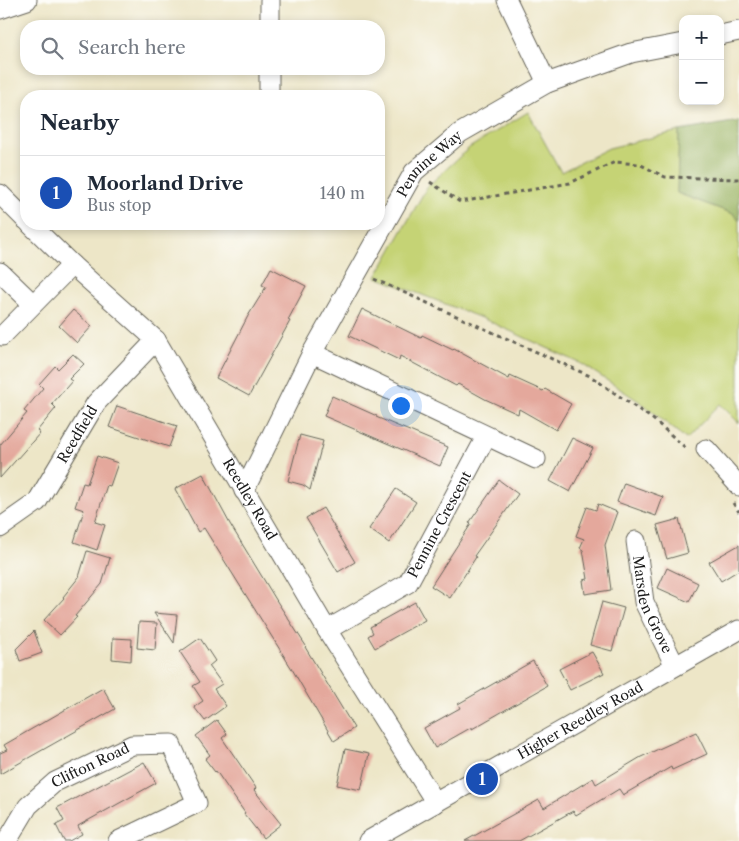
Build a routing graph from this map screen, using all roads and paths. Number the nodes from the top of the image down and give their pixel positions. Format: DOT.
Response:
graph roads {
  1 [pos="26,0"];
  2 [pos="270,0"];
  3 [pos="507,0"];
  4 [pos="0,9"];
  5 [pos="270,20"];
  6 [pos="739,31"];
  7 [pos="724,34"];
  8 [pos="679,44"];
  9 [pos="269,75"];
  10 [pos="547,83"];
  11 [pos="269,90"];
  12 [pos="414,172"];
  13 [pos="739,178"];
  14 [pos="0,194"];
  15 [pos="385,213"];
  16 [pos="20,214"];
  17 [pos="36,230"];
  18 [pos="376,230"];
  19 [pos="72,265"];
  20 [pos="0,272"];
  21 [pos="357,272"];
  22 [pos="33,304"];
  23 [pos="2,336"];
  24 [pos="156,340"];
  25 [pos="312,353"];
  26 [pos="486,437"];
  27 [pos="699,451"];
  28 [pos="536,459"];
  29 [pos="244,491"];
  30 [pos="734,493"];
  31 [pos="739,512"];
  32 [pos="0,528"];
  33 [pos="636,541"];
  34 [pos="327,630"];
  35 [pos="739,630"];
  36 [pos="675,666"];
  37 [pos="436,803"];
  38 [pos="7,841"];
  39 [pos="118,841"];
  40 [pos="368,841"];
  1 -- 4 [label="street"];
  2 -- 5 [label="street"];
  3 -- 10 [label="street"];
  6 -- 7 [label="street"];
  8 -- 10 [label="street, Pennine Way"];
  9 -- 11 [label="street"];
  10 -- 12 [label="street, Pennine Way"];
  12 -- 13 [label="path"];
  12 -- 15 [label="street, Pennine Way"];
  14 -- 16 [label="street"];
  17 -- 19 [label="street, Reedley Road"];
  18 -- 21 [label="street, Pennine Way"];
  19 -- 22 [label="street"];
  19 -- 24 [label="street, Reedley Road"];
  20 -- 22 [label="street"];
  21 -- 25 [label="street, Pennine Way"];
  21 -- 27 [label="path"];
  22 -- 23 [label="street"];
  24 -- 29 [label="street, Reedley Road"];
  24 -- 32 [label="street, Reedfield"];
  25 -- 26 [label="street"];
  25 -- 29 [label="street, Pennine Way"];
  26 -- 28 [label="street"];
  26 -- 34 [label="street, Pennine Crescent"];
  27 -- 30 [label="street"];
  29 -- 34 [label="street, Reedley Road"];
  30 -- 31 [label="path"];
  33 -- 36 [label="street, Marsden Grove"];
  34 -- 37 [label="street, Reedley Road"];
  35 -- 36 [label="street, Higher Reedley Road"];
  36 -- 37 [label="street, Higher Reedley Road"];
  37 -- 40 [label="street, Higher Reedley Road"];
  38 -- 39 [label="street, Clifton Road"];
}
